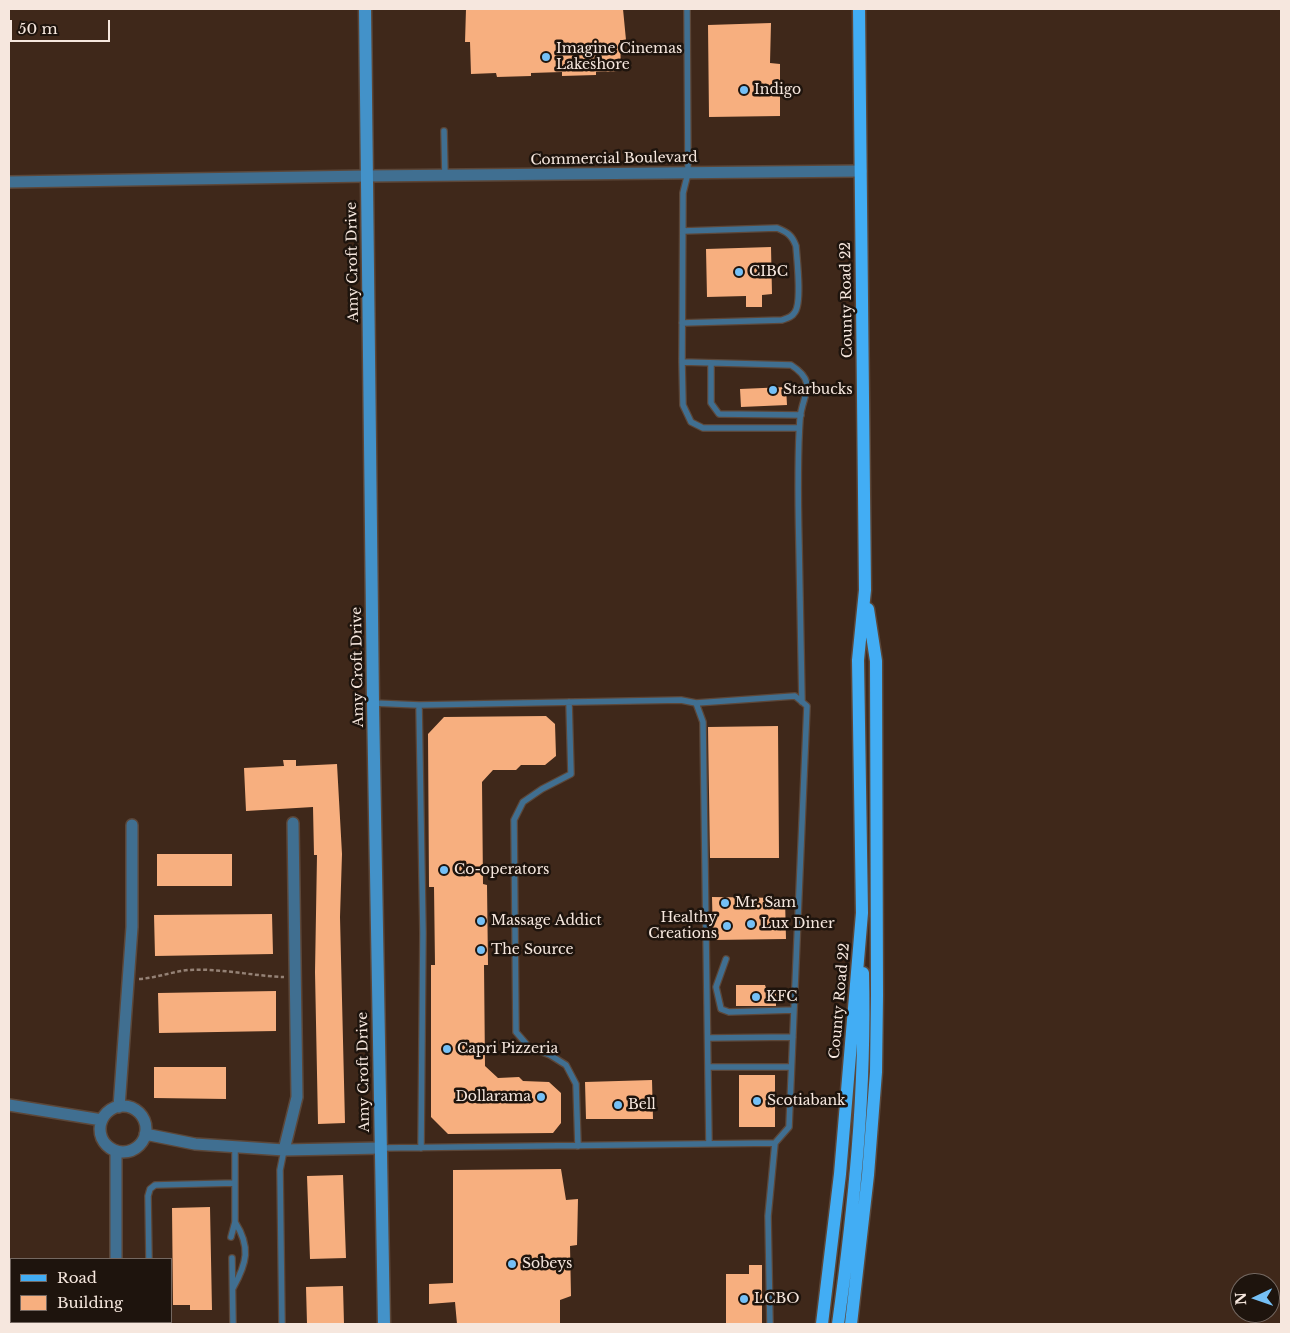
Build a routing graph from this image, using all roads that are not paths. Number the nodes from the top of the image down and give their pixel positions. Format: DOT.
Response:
graph roads {
  1 [pos="365,9"];
  2 [pos="687,9"];
  3 [pos="859,9"];
  4 [pos="444,131"];
  5 [pos="860,170"];
  6 [pos="688,173"];
  7 [pos="367,176"];
  8 [pos="446,176"];
  9 [pos="9,182"];
  10 [pos="683,231"];
  11 [pos="682,323"];
  12 [pos="682,362"];
  13 [pos="712,364"];
  14 [pos="800,414"];
  15 [pos="800,428"];
  16 [pos="865,590"];
  17 [pos="570,702"];
  18 [pos="802,702"];
  19 [pos="373,703"];
  20 [pos="696,703"];
  21 [pos="419,705"];
  22 [pos="294,823"];
  23 [pos="132,825"];
  24 [pos="862,913"];
  25 [pos="726,958"];
  26 [pos="794,1010"];
  27 [pos="793,1037"];
  28 [pos="708,1038"];
  29 [pos="708,1067"];
  30 [pos="791,1067"];
  31 [pos="9,1105"];
  32 [pos="119,1107"];
  33 [pos="102,1120"];
  34 [pos="145,1134"];
  35 [pos="776,1143"];
  36 [pos="709,1144"];
  37 [pos="235,1146"];
  38 [pos="578,1146"];
  39 [pos="381,1148"];
  40 [pos="421,1148"];
  41 [pos="284,1150"];
  42 [pos="116,1151"];
  43 [pos="235,1183"];
  44 [pos="235,1222"];
  45 [pos="231,1237"];
  46 [pos="116,1258"];
  47 [pos="148,1258"];
  48 [pos="232,1258"];
  49 [pos="233,1288"];
  50 [pos="234,1324"];
  51 [pos="282,1324"];
  52 [pos="384,1324"];
  53 [pos="770,1324"];
  54 [pos="822,1324"];
  55 [pos="838,1324"];
  56 [pos="851,1324"];
  1 -- 7 [label="street, Amy Croft Drive"];
  2 -- 6 [label="lane"];
  3 -- 5 [label="main road, County Road 22"];
  4 -- 8 [label="lane"];
  5 -- 6 [label="street, Commercial Boulevard"];
  5 -- 16 [label="main road, County Road 22"];
  6 -- 8 [label="street, Commercial Boulevard"];
  6 -- 10 [label="lane"];
  7 -- 8 [label="street, Commercial Boulevard"];
  7 -- 9 [label="street, Commercial Boulevard"];
  7 -- 19 [label="street, Amy Croft Drive"];
  10 -- 11 [label="lane"];
  10 -- 11 [label="lane"];
  11 -- 12 [label="lane"];
  12 -- 13 [label="lane"];
  12 -- 15 [label="lane"];
  13 -- 14 [label="lane"];
  13 -- 14 [label="lane"];
  14 -- 15 [label="lane"];
  15 -- 18 [label="lane"];
  16 -- 24 [label="main road, County Road 22"];
  16 -- 56 [label="main road, County Road 22"];
  17 -- 20 [label="lane"];
  17 -- 21 [label="lane"];
  17 -- 38 [label="lane"];
  18 -- 20 [label="lane"];
  18 -- 26 [label="lane"];
  19 -- 21 [label="lane"];
  19 -- 39 [label="street, Amy Croft Drive"];
  20 -- 28 [label="lane"];
  21 -- 40 [label="lane"];
  22 -- 41 [label="street"];
  23 -- 32 [label="street"];
  24 -- 54 [label="main road, County Road 22"];
  24 -- 55 [label="main road"];
  25 -- 26 [label="lane"];
  26 -- 27 [label="lane"];
  27 -- 28 [label="lane"];
  27 -- 30 [label="lane"];
  28 -- 29 [label="lane"];
  29 -- 30 [label="lane"];
  29 -- 36 [label="lane"];
  30 -- 35 [label="lane"];
  31 -- 33 [label="street"];
  32 -- 33 [label="street"];
  32 -- 34 [label="street"];
  33 -- 42 [label="street"];
  34 -- 37 [label="street"];
  34 -- 42 [label="street"];
  35 -- 36 [label="lane"];
  35 -- 53 [label="lane"];
  36 -- 38 [label="lane"];
  37 -- 41 [label="street"];
  37 -- 43 [label="lane"];
  38 -- 40 [label="lane"];
  39 -- 40 [label="lane"];
  39 -- 41 [label="street"];
  39 -- 52 [label="street, Amy Croft Drive"];
  41 -- 51 [label="lane"];
  42 -- 46 [label="street"];
  43 -- 44 [label="lane"];
  43 -- 47 [label="lane"];
  44 -- 45 [label="lane"];
  44 -- 49 [label="lane"];
  48 -- 49 [label="lane"];
  49 -- 50 [label="lane"];
}
